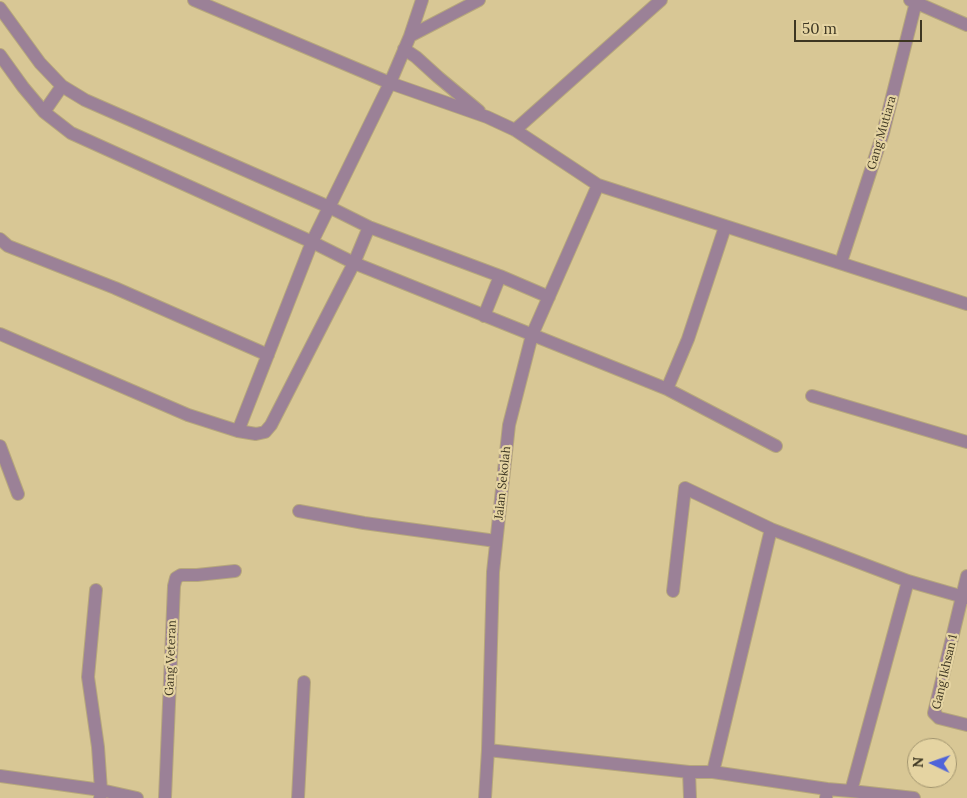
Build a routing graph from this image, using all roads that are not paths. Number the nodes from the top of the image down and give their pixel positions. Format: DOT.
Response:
graph roads {
  1 [pos="194,0"];
  2 [pos="422,0"];
  3 [pos="479,0"];
  4 [pos="661,0"];
  5 [pos="913,1"];
  6 [pos="0,8"];
  7 [pos="967,25"];
  8 [pos="410,36"];
  9 [pos="404,49"];
  10 [pos="0,55"];
  11 [pos="390,83"];
  12 [pos="62,86"];
  13 [pos="44,112"];
  14 [pos="487,117"];
  15 [pos="515,130"];
  16 [pos="598,185"];
  17 [pos="329,207"];
  18 [pos="369,227"];
  19 [pos="725,227"];
  20 [pos="0,239"];
  21 [pos="312,242"];
  22 [pos="841,262"];
  23 [pos="354,263"];
  24 [pos="500,276"];
  25 [pos="549,296"];
  26 [pos="967,304"];
  27 [pos="484,316"];
  28 [pos="0,334"];
  29 [pos="532,335"];
  30 [pos="268,355"];
  31 [pos="667,389"];
  32 [pos="812,396"];
  33 [pos="238,431"];
  34 [pos="967,442"];
  35 [pos="0,446"];
  36 [pos="776,446"];
  37 [pos="18,494"];
  38 [pos="299,511"];
  39 [pos="771,529"];
  40 [pos="496,541"];
  41 [pos="235,571"];
  42 [pos="967,576"];
  43 [pos="908,581"];
  44 [pos="96,590"];
  45 [pos="673,591"];
  46 [pos="965,597"];
  47 [pos="304,682"];
  48 [pos="967,725"];
  49 [pos="488,750"];
  50 [pos="689,772"];
  51 [pos="713,772"];
  52 [pos="0,776"];
  53 [pos="851,791"];
  54 [pos="100,794"];
  55 [pos="826,794"];
  56 [pos="137,798"];
  57 [pos="165,798"];
  58 [pos="298,798"];
  59 [pos="484,798"];
  60 [pos="690,798"];
  61 [pos="914,798"];
  1 -- 11 [label="street"];
  2 -- 8 [label="street"];
  3 -- 8 [label="street"];
  4 -- 15 [label="street"];
  5 -- 7 [label="street"];
  5 -- 22 [label="street, Gang Mutiara"];
  6 -- 12 [label="street"];
  8 -- 9 [label="street"];
  9 -- 11 [label="street"];
  9 -- 14 [label="street"];
  10 -- 13 [label="street"];
  11 -- 14 [label="street"];
  11 -- 17 [label="street"];
  12 -- 13 [label="street"];
  12 -- 17 [label="street"];
  13 -- 21 [label="street"];
  14 -- 15 [label="street"];
  15 -- 16 [label="street"];
  16 -- 19 [label="street"];
  16 -- 25 [label="street, Jalan Sekolah"];
  17 -- 18 [label="street"];
  17 -- 21 [label="street"];
  18 -- 23 [label="street"];
  18 -- 24 [label="street"];
  19 -- 22 [label="street"];
  19 -- 31 [label="street"];
  20 -- 30 [label="street"];
  21 -- 23 [label="street"];
  21 -- 30 [label="street"];
  22 -- 26 [label="street"];
  23 -- 27 [label="street"];
  23 -- 33 [label="street"];
  24 -- 25 [label="street"];
  24 -- 27 [label="street"];
  25 -- 29 [label="street, Jalan Sekolah"];
  27 -- 29 [label="street"];
  28 -- 33 [label="street"];
  29 -- 31 [label="street"];
  29 -- 40 [label="street, Jalan Sekolah"];
  30 -- 33 [label="street"];
  31 -- 36 [label="street"];
  32 -- 34 [label="street"];
  35 -- 37 [label="street"];
  38 -- 40 [label="street"];
  39 -- 43 [label="street"];
  39 -- 45 [label="street"];
  39 -- 51 [label="street"];
  40 -- 49 [label="street, Jalan Sekolah"];
  41 -- 57 [label="street, Gang Veteran"];
  42 -- 46 [label="street"];
  43 -- 46 [label="street"];
  43 -- 53 [label="street"];
  44 -- 54 [label="street"];
  46 -- 48 [label="street, Gang Ikhsan 1"];
  47 -- 58 [label="street"];
  49 -- 50 [label="street"];
  49 -- 59 [label="street, Jalan Sekolah"];
  50 -- 51 [label="street"];
  50 -- 60 [label="street"];
  51 -- 55 [label="street"];
  52 -- 54 [label="street"];
  53 -- 55 [label="street"];
  53 -- 61 [label="street"];
  54 -- 56 [label="street"];
}
